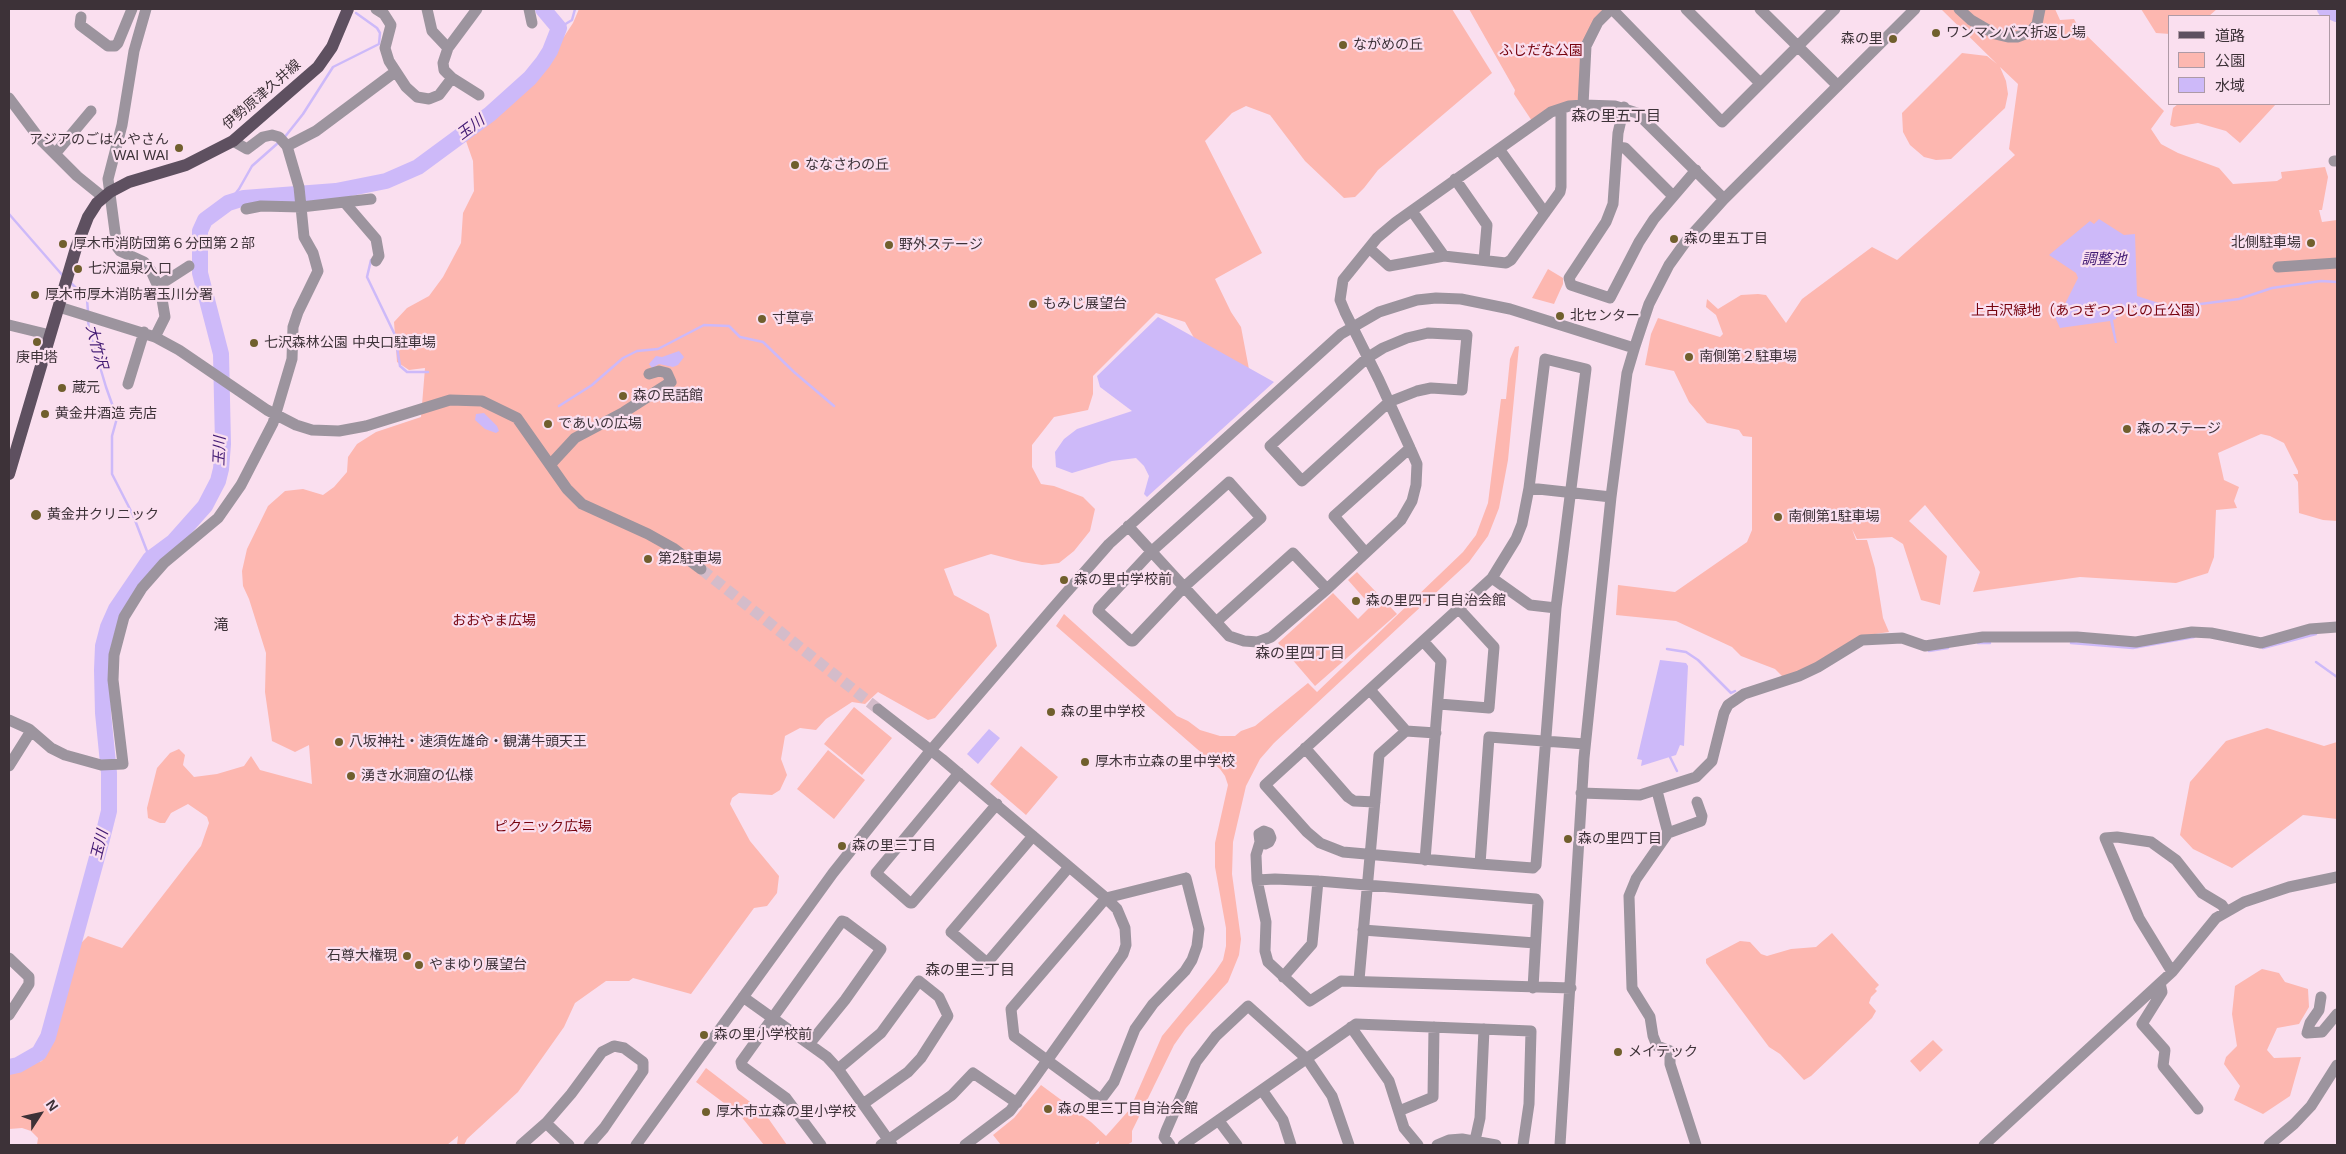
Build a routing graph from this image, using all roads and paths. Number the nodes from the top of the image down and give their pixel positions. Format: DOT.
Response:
graph roads {
  1 [pos="146,9"];
  2 [pos="348,9"];
  3 [pos="376,9"];
  4 [pos="426,9"];
  5 [pos="477,9"];
  6 [pos="528,9"];
  7 [pos="1612,9"];
  8 [pos="1686,9"];
  9 [pos="1760,9"];
  10 [pos="1835,9"];
  11 [pos="1915,9"];
  12 [pos="1959,9"];
  13 [pos="2040,9"];
  14 [pos="129,10"];
  15 [pos="80,17"];
  16 [pos="532,23"];
  17 [pos="1798,47"];
  18 [pos="448,48"];
  19 [pos="395,72"];
  20 [pos="452,78"];
  21 [pos="1760,83"];
  22 [pos="1838,86"];
  23 [pos="479,95"];
  24 [pos="9,98"];
  25 [pos="1583,105"];
  26 [pos="1624,107"];
  27 [pos="1561,109"];
  28 [pos="91,111"];
  29 [pos="233,141"];
  30 [pos="283,142"];
  31 [pos="1617,147"];
  32 [pos="1500,149"];
  33 [pos="55,154"];
  34 [pos="1696,170"];
  35 [pos="1455,179"];
  36 [pos="106,195"];
  37 [pos="1673,196"];
  38 [pos="371,199"];
  39 [pos="1724,199"];
  40 [pos="345,203"];
  41 [pos="301,205"];
  42 [pos="246,209"];
  43 [pos="1412,210"];
  44 [pos="1545,213"];
  45 [pos="1369,248"];
  46 [pos="1444,256"];
  47 [pos="1484,260"];
  48 [pos="376,261"];
  49 [pos="2337,263"];
  50 [pos="189,266"];
  51 [pos="2278,267"];
  52 [pos="158,286"];
  53 [pos="59,307"];
  54 [pos="9,325"];
  55 [pos="1351,326"];
  56 [pos="149,334"];
  57 [pos="50,335"];
  58 [pos="1634,348"];
  59 [pos="1367,358"];
  60 [pos="649,374"];
  61 [pos="128,384"];
  62 [pos="1389,402"];
  63 [pos="275,414"];
  64 [pos="1410,448"];
  65 [pos="550,466"];
  66 [pos="9,474"];
  67 [pos="1529,488"];
  68 [pos="1570,493"];
  69 [pos="1611,498"];
  70 [pos="1128,526"];
  71 [pos="1152,552"];
  72 [pos="1365,552"];
  73 [pos="701,569"];
  74 [pos="1492,578"];
  75 [pos="1184,588"];
  76 [pos="1327,589"];
  77 [pos="1556,608"];
  78 [pos="1459,609"];
  79 [pos="1216,622"];
  80 [pos="2337,627"];
  81 [pos="1424,641"];
  82 [pos="1370,690"];
  83 [pos="1439,704"];
  84 [pos="878,709"];
  85 [pos="9,720"];
  86 [pos="32,731"];
  87 [pos="1406,731"];
  88 [pos="1436,732"];
  89 [pos="1545,741"];
  90 [pos="1585,744"];
  91 [pos="1305,748"];
  92 [pos="931,750"];
  93 [pos="9,766"];
  94 [pos="959,773"];
  95 [pos="1657,791"];
  96 [pos="1581,793"];
  97 [pos="1375,802"];
  98 [pos="1697,802"];
  99 [pos="997,804"];
  100 [pos="1668,833"];
  101 [pos="1033,836"];
  102 [pos="1260,842"];
  103 [pos="1371,855"];
  104 [pos="1425,860"];
  105 [pos="1480,864"];
  106 [pos="1069,867"];
  107 [pos="2337,877"];
  108 [pos="1257,880"];
  109 [pos="1318,882"];
  110 [pos="1368,886"];
  111 [pos="1106,898"];
  112 [pos="2226,911"];
  113 [pos="1363,930"];
  114 [pos="1535,943"];
  115 [pos="9,958"];
  116 [pos="2172,972"];
  117 [pos="1283,977"];
  118 [pos="1359,980"];
  119 [pos="2160,983"];
  120 [pos="1533,988"];
  121 [pos="1571,988"];
  122 [pos="743,997"];
  123 [pos="2322,997"];
  124 [pos="2337,1014"];
  125 [pos="9,1015"];
  126 [pos="773,1018"];
  127 [pos="1351,1027"];
  128 [pos="1434,1027"];
  129 [pos="1484,1029"];
  130 [pos="810,1043"];
  131 [pos="1307,1059"];
  132 [pos="1047,1062"];
  133 [pos="2337,1065"];
  134 [pos="838,1069"];
  135 [pos="1262,1090"];
  136 [pos="1016,1103"];
  137 [pos="863,1104"];
  138 [pos="2198,1109"];
  139 [pos="1399,1111"];
  140 [pos="1219,1121"];
  141 [pos="546,1123"];
  142 [pos="1475,1143"];
  143 [pos="887,1144"];
  144 [pos="521,1145"];
  145 [pos="569,1145"];
  146 [pos="589,1145"];
  147 [pos="636,1145"];
  148 [pos="821,1145"];
  149 [pos="965,1145"];
  150 [pos="1170,1145"];
  151 [pos="1183,1145"];
  152 [pos="1237,1145"];
  153 [pos="1291,1145"];
  154 [pos="1349,1145"];
  155 [pos="1418,1145"];
  156 [pos="1437,1145"];
  157 [pos="1496,1145"];
  158 [pos="1524,1145"];
  159 [pos="1560,1145"];
  160 [pos="1696,1145"];
  161 [pos="1984,1145"];
  162 [pos="2269,1145"];
  1 -- 36 [label="street"];
  2 -- 29 [label="main road, 伊勢原津久井線"];
  3 -- 19 [label="street"];
  4 -- 18 [label="street"];
  5 -- 18 [label="street"];
  6 -- 16 [label="street"];
  7 -- 21 [label="street"];
  7 -- 25 [label="street"];
  8 -- 21 [label="street"];
  9 -- 17 [label="street"];
  10 -- 17 [label="street"];
  11 -- 22 [label="street"];
  12 -- 13 [label="street"];
  14 -- 15 [label="street"];
  17 -- 21 [label="street"];
  17 -- 22 [label="street"];
  18 -- 20 [label="street"];
  19 -- 20 [label="street"];
  19 -- 30 [label="street"];
  20 -- 23 [label="street"];
  22 -- 39 [label="street"];
  24 -- 33 [label="street"];
  25 -- 26 [label="street"];
  25 -- 27 [label="street"];
  26 -- 31 [label="street"];
  26 -- 34 [label="street"];
  27 -- 32 [label="street"];
  27 -- 44 [label="street"];
  28 -- 33 [label="street"];
  29 -- 30 [label="street"];
  29 -- 36 [label="main road, 伊勢原津久井線"];
  30 -- 41 [label="street"];
  31 -- 37 [label="street"];
  31 -- 37 [label="street"];
  32 -- 35 [label="street"];
  32 -- 44 [label="street"];
  33 -- 36 [label="street"];
  34 -- 37 [label="street"];
  34 -- 39 [label="street"];
  35 -- 43 [label="street"];
  35 -- 47 [label="street"];
  36 -- 52 [label="street"];
  36 -- 53 [label="main road, 伊勢原津久井線"];
  38 -- 40 [label="street"];
  39 -- 58 [label="street"];
  40 -- 41 [label="street"];
  40 -- 48 [label="street"];
  41 -- 42 [label="street"];
  41 -- 63 [label="street"];
  43 -- 45 [label="street"];
  43 -- 46 [label="street"];
  44 -- 47 [label="street"];
  45 -- 46 [label="street"];
  45 -- 55 [label="street"];
  46 -- 47 [label="street"];
  49 -- 51 [label="street"];
  50 -- 52 [label="street"];
  52 -- 56 [label="street"];
  53 -- 56 [label="street"];
  53 -- 57 [label="main road, 伊勢原津久井線"];
  54 -- 57 [label="street"];
  55 -- 58 [label="street"];
  55 -- 59 [label="street"];
  55 -- 70 [label="street"];
  56 -- 61 [label="street"];
  56 -- 63 [label="street"];
  57 -- 66 [label="main road, 伊勢原津久井線"];
  58 -- 69 [label="street"];
  59 -- 62 [label="street"];
  59 -- 62 [label="street"];
  59 -- 62 [label="street"];
  60 -- 65 [label="street"];
  62 -- 64 [label="street"];
  63 -- 65 [label="street"];
  63 -- 86 [label="street"];
  64 -- 72 [label="street"];
  64 -- 72 [label="street"];
  65 -- 73 [label="street"];
  67 -- 68 [label="street"];
  67 -- 68 [label="street"];
  67 -- 74 [label="street"];
  68 -- 69 [label="street"];
  68 -- 77 [label="street"];
  69 -- 90 [label="street"];
  70 -- 71 [label="street"];
  70 -- 92 [label="street"];
  71 -- 75 [label="street"];
  71 -- 75 [label="street"];
  71 -- 75 [label="street"];
  72 -- 76 [label="street"];
  74 -- 77 [label="street"];
  74 -- 78 [label="street"];
  75 -- 79 [label="street"];
  76 -- 79 [label="street"];
  76 -- 79 [label="street"];
  77 -- 89 [label="street"];
  78 -- 81 [label="street"];
  78 -- 83 [label="street"];
  80 -- 95 [label="street"];
  81 -- 82 [label="street"];
  81 -- 83 [label="street"];
  82 -- 87 [label="street"];
  82 -- 91 [label="street"];
  83 -- 88 [label="street"];
  84 -- 92 [label="street"];
  85 -- 86 [label="street"];
  86 -- 93 [label="street"];
  87 -- 88 [label="street"];
  87 -- 97 [label="street"];
  88 -- 104 [label="street"];
  89 -- 90 [label="street"];
  89 -- 105 [label="street"];
  89 -- 105 [label="street"];
  90 -- 96 [label="street"];
  91 -- 97 [label="street"];
  91 -- 103 [label="street"];
  92 -- 94 [label="street"];
  92 -- 122 [label="street"];
  94 -- 99 [label="street"];
  94 -- 99 [label="street"];
  95 -- 96 [label="street"];
  95 -- 100 [label="street"];
  96 -- 121 [label="street"];
  97 -- 103 [label="street"];
  98 -- 100 [label="street"];
  99 -- 101 [label="street"];
  100 -- 160 [label="street"];
  101 -- 106 [label="street"];
  101 -- 106 [label="street"];
  102 -- 108 [label="street"];
  103 -- 104 [label="street"];
  103 -- 110 [label="street"];
  104 -- 105 [label="street"];
  106 -- 111 [label="street"];
  107 -- 112 [label="street"];
  108 -- 109 [label="street"];
  108 -- 117 [label="street"];
  109 -- 110 [label="street"];
  109 -- 117 [label="street"];
  110 -- 113 [label="street"];
  110 -- 114 [label="street"];
  111 -- 132 [label="street"];
  111 -- 132 [label="street"];
  111 -- 132 [label="street"];
  112 -- 116 [label="street"];
  112 -- 116 [label="street"];
  113 -- 114 [label="street"];
  113 -- 118 [label="street"];
  114 -- 120 [label="street"];
  115 -- 125 [label="street"];
  116 -- 119 [label="street"];
  117 -- 118 [label="street"];
  118 -- 120 [label="street"];
  119 -- 138 [label="street"];
  119 -- 161 [label="street"];
  120 -- 121 [label="street"];
  121 -- 159 [label="street"];
  122 -- 126 [label="street"];
  122 -- 147 [label="street"];
  123 -- 124 [label="street"];
  126 -- 130 [label="street"];
  126 -- 130 [label="street"];
  126 -- 148 [label="street"];
  127 -- 128 [label="street"];
  127 -- 131 [label="street"];
  127 -- 139 [label="street"];
  128 -- 129 [label="street"];
  128 -- 139 [label="street"];
  129 -- 142 [label="street"];
  129 -- 158 [label="street"];
  130 -- 134 [label="street"];
  131 -- 135 [label="street"];
  131 -- 150 [label="street"];
  131 -- 154 [label="street"];
  132 -- 136 [label="street"];
  133 -- 162 [label="street"];
  134 -- 137 [label="street"];
  134 -- 137 [label="street"];
  135 -- 140 [label="street"];
  135 -- 153 [label="street"];
  136 -- 143 [label="street"];
  136 -- 149 [label="street"];
  137 -- 143 [label="street"];
  139 -- 155 [label="street"];
  140 -- 151 [label="street"];
  140 -- 152 [label="street"];
  141 -- 144 [label="street"];
  141 -- 145 [label="street"];
  141 -- 146 [label="street"];
  142 -- 156 [label="street"];
  142 -- 157 [label="street"];
}
